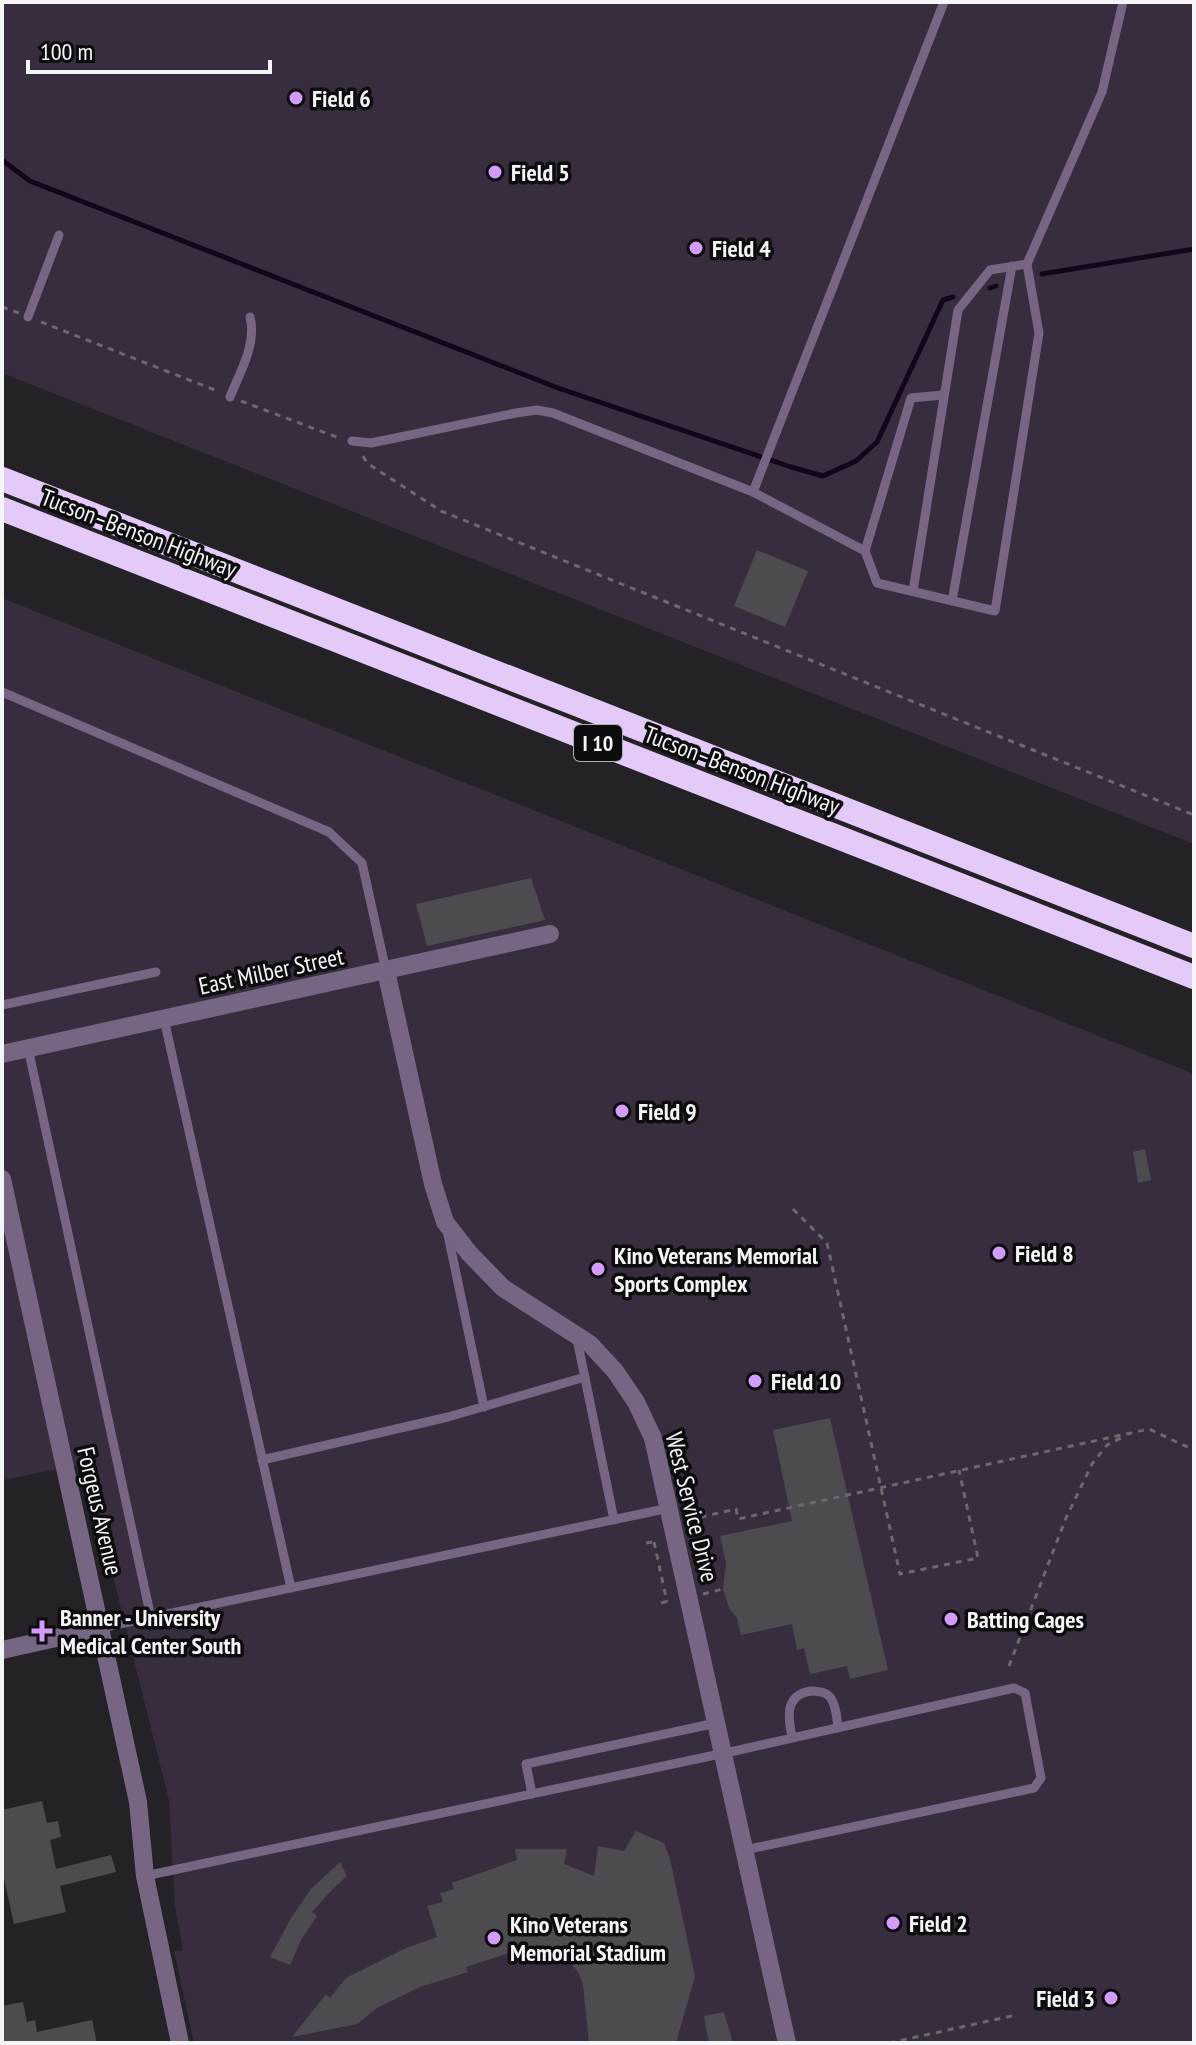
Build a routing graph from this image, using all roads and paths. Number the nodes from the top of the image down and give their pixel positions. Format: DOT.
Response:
graph roads {
  1 [pos="944,2"];
  2 [pos="1123,2"];
  3 [pos="59,235"];
  4 [pos="1027,264"];
  5 [pos="1012,266"];
  6 [pos="2,307"];
  7 [pos="28,317"];
  8 [pos="250,317"];
  9 [pos="943,395"];
  10 [pos="230,397"];
  11 [pos="352,441"];
  12 [pos="2,479"];
  13 [pos="753,492"];
  14 [pos="2,509"];
  15 [pos="865,551"];
  16 [pos="913,591"];
  17 [pos="952,601"];
  18 [pos="2,692"];
  19 [pos="1194,815"];
  20 [pos="550,934"];
  21 [pos="1194,946"];
  22 [pos="386,971"];
  23 [pos="156,972"];
  24 [pos="1194,977"];
  25 [pos="2,1005"];
  26 [pos="164,1019"];
  27 [pos="28,1048"];
  28 [pos="2,1054"];
  29 [pos="2,1179"];
  30 [pos="793,1209"];
  31 [pos="445,1222"];
  32 [pos="576,1334"];
  33 [pos="585,1377"];
  34 [pos="484,1407"];
  35 [pos="1128,1434"];
  36 [pos="1194,1450"];
  37 [pos="262,1460"];
  38 [pos="959,1470"];
  39 [pos="881,1488"];
  40 [pos="669,1508"];
  41 [pos="614,1520"];
  42 [pos="684,1521"];
  43 [pos="666,1539"];
  44 [pos="654,1542"];
  45 [pos="646,1543"];
  46 [pos="291,1588"];
  47 [pos="723,1589"];
  48 [pos="701,1594"];
  49 [pos="667,1602"];
  50 [pos="151,1618"];
  51 [pos="101,1628"];
  52 [pos="2,1650"];
  53 [pos="1009,1666"];
  54 [pos="716,1723"];
  55 [pos="838,1728"];
  56 [pos="792,1737"];
  57 [pos="722,1753"];
  58 [pos="532,1794"];
  59 [pos="745,1850"];
  60 [pos="145,1876"];
  61 [pos="1016,2015"];
  62 [pos="180,2043"];
  63 [pos="787,2043"];
  64 [pos="889,2043"];
  1 -- 13 [label="lane"];
  2 -- 4 [label="lane"];
  3 -- 7 [label="lane"];
  4 -- 5 [label="lane"];
  4 -- 17 [label="lane"];
  5 -- 9 [label="lane"];
  5 -- 17 [label="lane"];
  6 -- 7 [label="path"];
  7 -- 10 [label="path"];
  8 -- 10 [label="lane"];
  9 -- 15 [label="lane"];
  9 -- 16 [label="lane"];
  10 -- 11 [label="path"];
  11 -- 13 [label="lane"];
  11 -- 19 [label="path"];
  12 -- 21 [label="highway, Tucson–Benson Highway / I 10"];
  13 -- 15 [label="lane"];
  14 -- 24 [label="highway, Tucson–Benson Highway / I 10"];
  15 -- 16 [label="lane"];
  16 -- 17 [label="lane"];
  18 -- 22 [label="lane"];
  20 -- 22 [label="street, East Milber Street"];
  22 -- 26 [label="street, East Milber Street"];
  22 -- 31 [label="street, West Service Drive"];
  23 -- 25 [label="lane"];
  26 -- 27 [label="street, East Milber Street"];
  26 -- 37 [label="lane"];
  27 -- 28 [label="street, East Milber Street"];
  27 -- 50 [label="lane"];
  29 -- 51 [label="street, Forgeus Avenue"];
  30 -- 39 [label="path"];
  31 -- 32 [label="street, West Service Drive"];
  31 -- 34 [label="lane"];
  32 -- 33 [label="lane"];
  32 -- 40 [label="street, West Service Drive"];
  33 -- 34 [label="lane"];
  33 -- 41 [label="lane"];
  34 -- 37 [label="lane"];
  35 -- 36 [label="path"];
  35 -- 38 [label="path"];
  35 -- 53 [label="path"];
  37 -- 46 [label="lane"];
  38 -- 39 [label="path"];
  38 -- 39 [label="path"];
  39 -- 42 [label="path"];
  40 -- 41 [label="lane"];
  40 -- 54 [label="street, West Service Drive"];
  41 -- 46 [label="lane"];
  43 -- 44 [label="path"];
  44 -- 45 [label="path"];
  44 -- 49 [label="path"];
  46 -- 50 [label="lane"];
  47 -- 48 [label="path"];
  50 -- 51 [label="lane"];
  51 -- 52 [label="street"];
  51 -- 60 [label="street, Forgeus Avenue"];
  54 -- 57 [label="street, West Service Drive"];
  54 -- 58 [label="lane"];
  55 -- 56 [label="lane"];
  55 -- 56 [label="lane"];
  55 -- 59 [label="lane"];
  56 -- 57 [label="lane"];
  57 -- 58 [label="lane"];
  57 -- 59 [label="street, West Service Drive"];
  58 -- 60 [label="lane"];
  59 -- 63 [label="street, West Service Drive"];
  60 -- 62 [label="street, Forgeus Avenue"];
  61 -- 64 [label="path"];
}
